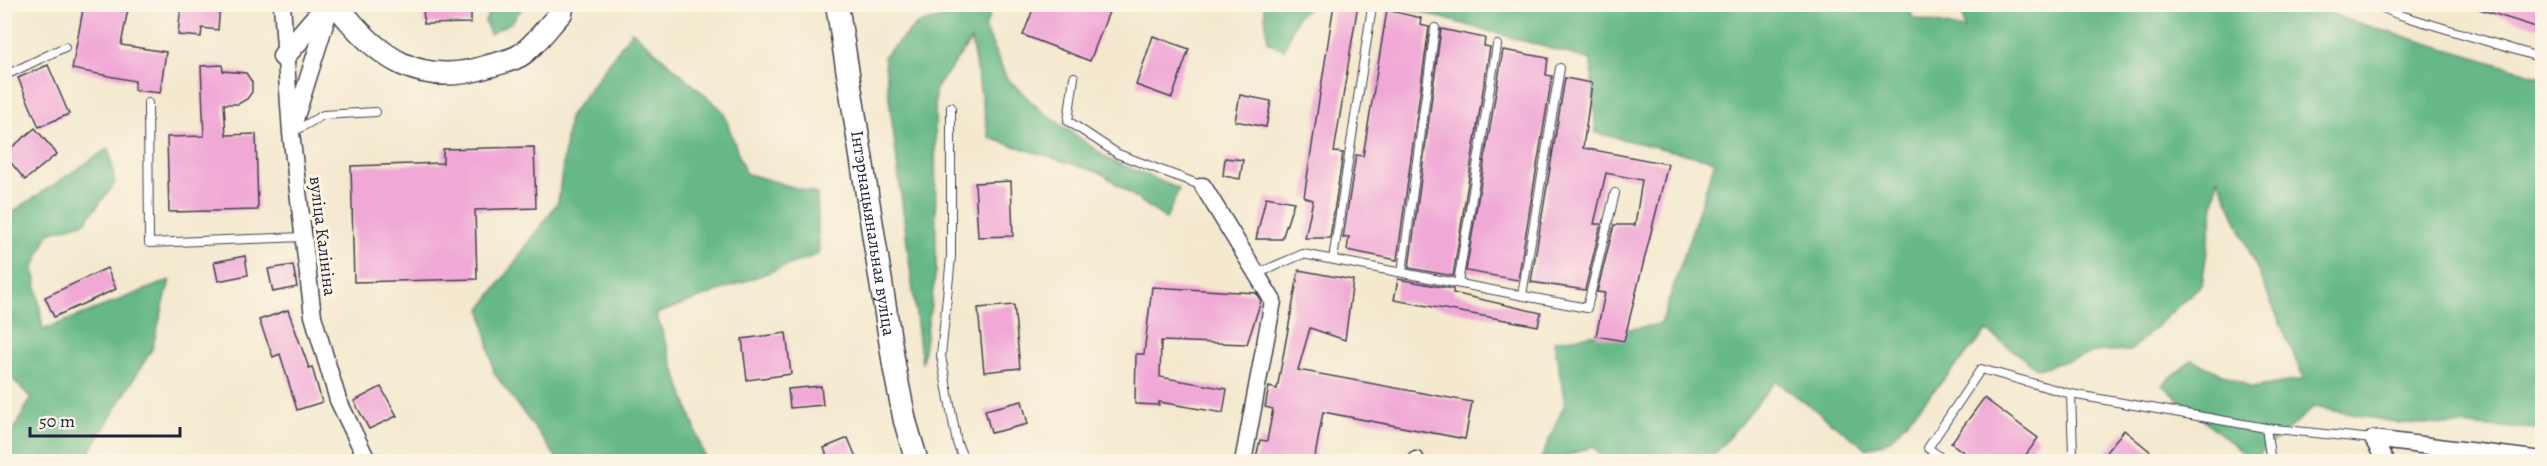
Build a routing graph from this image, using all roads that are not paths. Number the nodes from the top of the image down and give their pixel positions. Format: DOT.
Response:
graph roads {
  1 [pos="282,4"];
  2 [pos="330,4"];
  3 [pos="336,4"];
  4 [pos="563,4"];
  5 [pos="837,4"];
  6 [pos="2374,4"];
  7 [pos="1372,7"];
  8 [pos="1435,28"];
  9 [pos="1497,45"];
  10 [pos="65,47"];
  11 [pos="284,56"];
  12 [pos="2542,58"];
  13 [pos="1560,68"];
  14 [pos="4,76"];
  15 [pos="1074,77"];
  16 [pos="148,103"];
  17 [pos="951,107"];
  18 [pos="376,112"];
  19 [pos="291,133"];
  20 [pos="1203,186"];
  21 [pos="1615,193"];
  22 [pos="303,237"];
  23 [pos="1333,260"];
  24 [pos="1402,272"];
  25 [pos="1256,274"];
  26 [pos="1458,283"];
  27 [pos="1522,295"];
  28 [pos="2071,394"];
  29 [pos="2266,428"];
  30 [pos="2373,439"];
  31 [pos="2073,453"];
  32 [pos="2542,460"];
  33 [pos="368,462"];
  34 [pos="917,462"];
  35 [pos="965,462"];
  36 [pos="1243,462"];
  37 [pos="1947,462"];
  38 [pos="2066,462"];
  39 [pos="2078,462"];
  40 [pos="2271,462"];
  41 [pos="2386,462"];
  1 -- 11 [label="street, вуліца Калініна"];
  2 -- 11 [label="main road"];
  2 -- 19 [label="street"];
  3 -- 4 [label="main road"];
  5 -- 34 [label="main road, Інтэрнацыянальная вуліца"];
  6 -- 12 [label="lane"];
  7 -- 23 [label="lane"];
  8 -- 24 [label="lane"];
  9 -- 26 [label="lane"];
  10 -- 14 [label="lane"];
  11 -- 19 [label="street, вуліца Калініна"];
  13 -- 27 [label="lane"];
  15 -- 20 [label="lane"];
  16 -- 22 [label="lane"];
  17 -- 35 [label="lane"];
  18 -- 19 [label="lane"];
  19 -- 22 [label="street, вуліца Калініна"];
  20 -- 25 [label="street"];
  21 -- 27 [label="lane"];
  22 -- 33 [label="street, вуліца Калініна"];
  23 -- 24 [label="lane"];
  23 -- 25 [label="lane"];
  24 -- 26 [label="lane"];
  25 -- 36 [label="street"];
  26 -- 27 [label="lane"];
  28 -- 29 [label="lane"];
  28 -- 31 [label="lane"];
  28 -- 37 [label="lane"];
  29 -- 30 [label="lane"];
  29 -- 40 [label="lane"];
  30 -- 32 [label="street"];
  30 -- 41 [label="street"];
  31 -- 38 [label="lane"];
  31 -- 39 [label="lane"];
}
